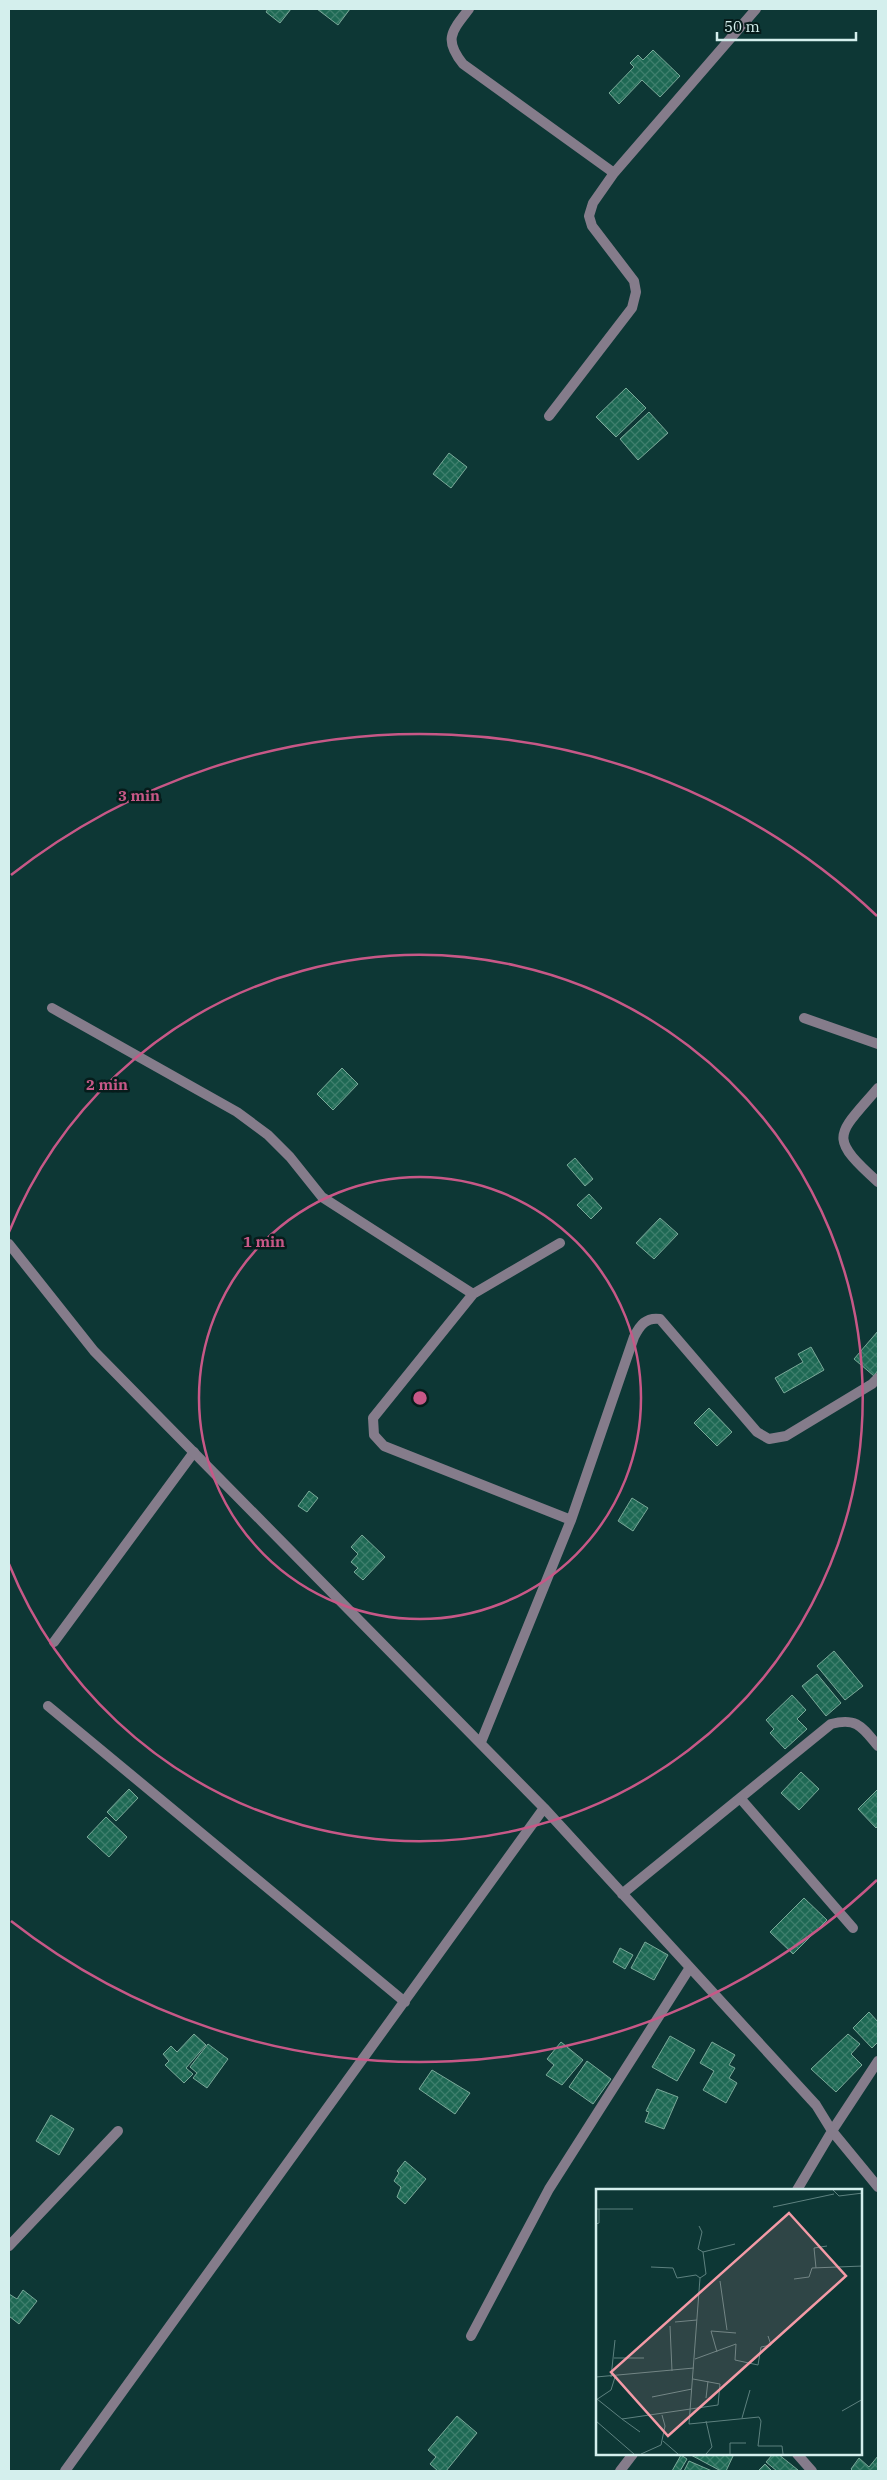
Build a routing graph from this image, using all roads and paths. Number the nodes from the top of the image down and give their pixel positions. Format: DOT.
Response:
graph roads {
  1 [pos="469,9"];
  2 [pos="756,9"];
  3 [pos="614,173"];
  4 [pos="549,416"];
  5 [pos="52,1008"];
  6 [pos="804,1018"];
  7 [pos="878,1044"];
  8 [pos="878,1088"];
  9 [pos="878,1182"];
  10 [pos="560,1243"];
  11 [pos="9,1244"];
  12 [pos="473,1294"];
  13 [pos="878,1378"];
  14 [pos="194,1452"];
  15 [pos="571,1520"];
  16 [pos="54,1642"];
  17 [pos="48,1706"];
  18 [pos="480,1742"];
  19 [pos="878,1746"];
  20 [pos="740,1798"];
  21 [pos="544,1808"];
  22 [pos="622,1894"];
  23 [pos="853,1928"];
  24 [pos="689,1969"];
  25 [pos="405,2002"];
  26 [pos="878,2061"];
  27 [pos="832,2130"];
  28 [pos="118,2131"];
  29 [pos="878,2187"];
  30 [pos="799,2189"];
  31 [pos="9,2246"];
  32 [pos="471,2336"];
  33 [pos="632,2455"];
  34 [pos="797,2455"];
  35 [pos="66,2471"];
  36 [pos="620,2471"];
  37 [pos="812,2471"];
  1 -- 3 [label="street"];
  2 -- 3 [label="street"];
  3 -- 4 [label="street"];
  5 -- 12 [label="street"];
  6 -- 7 [label="street"];
  8 -- 9 [label="street"];
  10 -- 12 [label="street"];
  11 -- 14 [label="street"];
  12 -- 15 [label="street"];
  13 -- 15 [label="street"];
  14 -- 16 [label="street"];
  14 -- 18 [label="street"];
  15 -- 18 [label="street"];
  17 -- 25 [label="street"];
  18 -- 21 [label="street"];
  19 -- 20 [label="street"];
  20 -- 22 [label="street"];
  20 -- 23 [label="street"];
  21 -- 22 [label="street"];
  21 -- 25 [label="street"];
  22 -- 24 [label="street"];
  24 -- 27 [label="street"];
  24 -- 32 [label="street"];
  25 -- 35 [label="street"];
  26 -- 27 [label="street"];
  27 -- 29 [label="street"];
  27 -- 30 [label="street"];
  28 -- 31 [label="street"];
  33 -- 36 [label="street"];
  34 -- 37 [label="street"];
}
